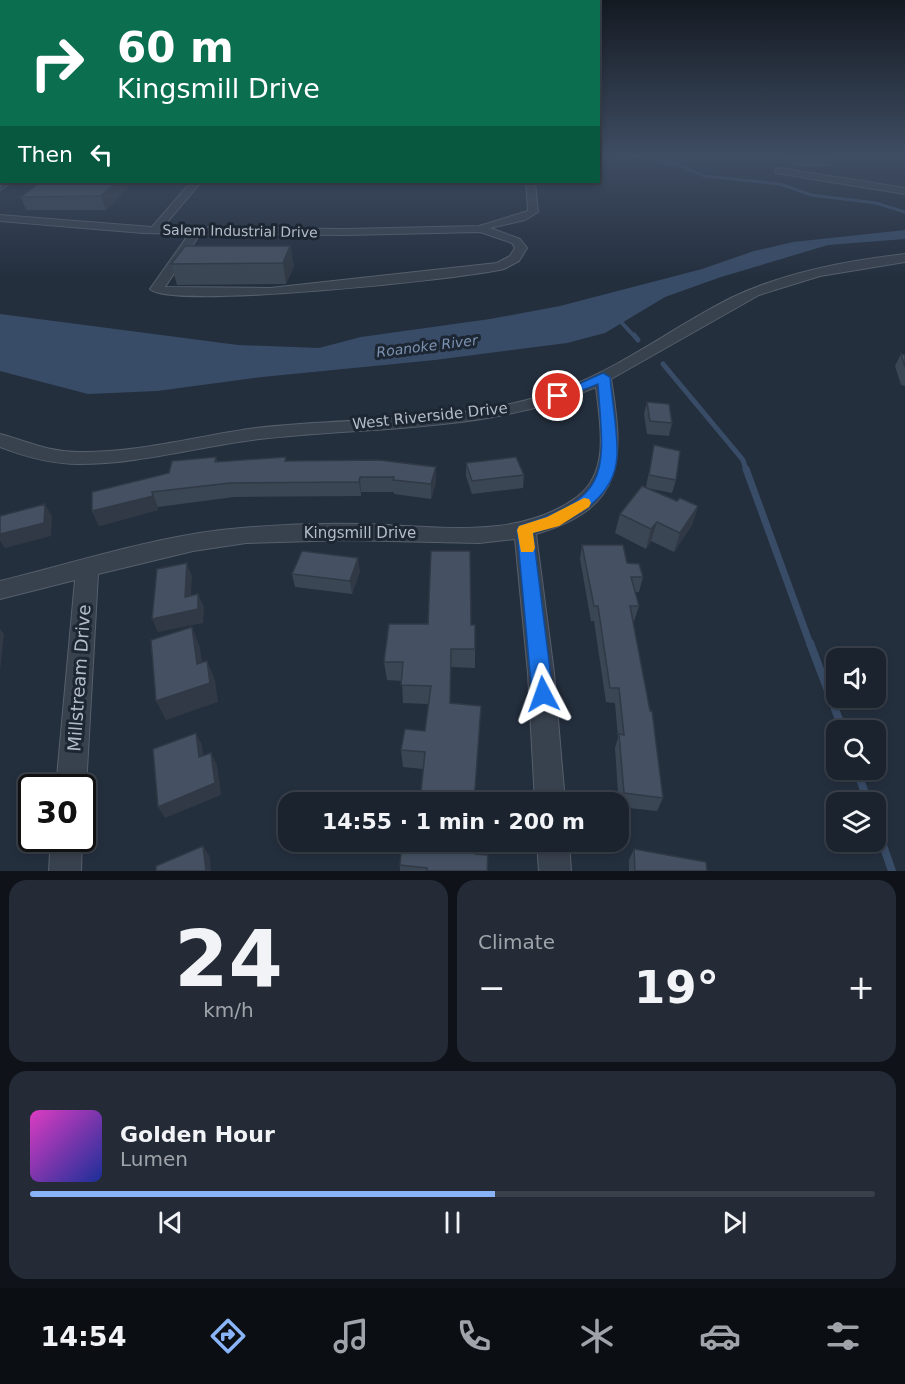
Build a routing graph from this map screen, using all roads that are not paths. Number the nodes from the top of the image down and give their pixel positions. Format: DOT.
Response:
graph roads {
  1 [pos="183,197"];
  2 [pos="532,197"];
  3 [pos="0,218"];
  4 [pos="481,229"];
  5 [pos="155,230"];
  6 [pos="196,231"];
  7 [pos="905,258"];
  8 [pos="603,377"];
  9 [pos="0,440"];
  10 [pos="525,530"];
  11 [pos="87,569"];
  12 [pos="0,591"];
  13 [pos="72,774"];
  14 [pos="549,792"];
  15 [pos="66,852"];
  16 [pos="554,852"];
  17 [pos="65,871"];
  18 [pos="555,871"];
  1 -- 5 [label="street"];
  2 -- 4 [label="street"];
  3 -- 5 [label="street, Salem Industrial Drive"];
  4 -- 6 [label="street, Salem Industrial Drive"];
  4 -- 6 [label="street"];
  5 -- 6 [label="street, Salem Industrial Drive"];
  7 -- 8 [label="street, West Riverside Drive"];
  8 -- 9 [label="street, West Riverside Drive"];
  8 -- 10 [label="street, Kingsmill Drive"];
  10 -- 11 [label="street, Kingsmill Drive"];
  10 -- 14 [label="street"];
  11 -- 12 [label="street, Kingsmill Drive"];
  11 -- 13 [label="street, Millstream Drive"];
  15 -- 17 [label="street"];
  16 -- 18 [label="street"];
}
